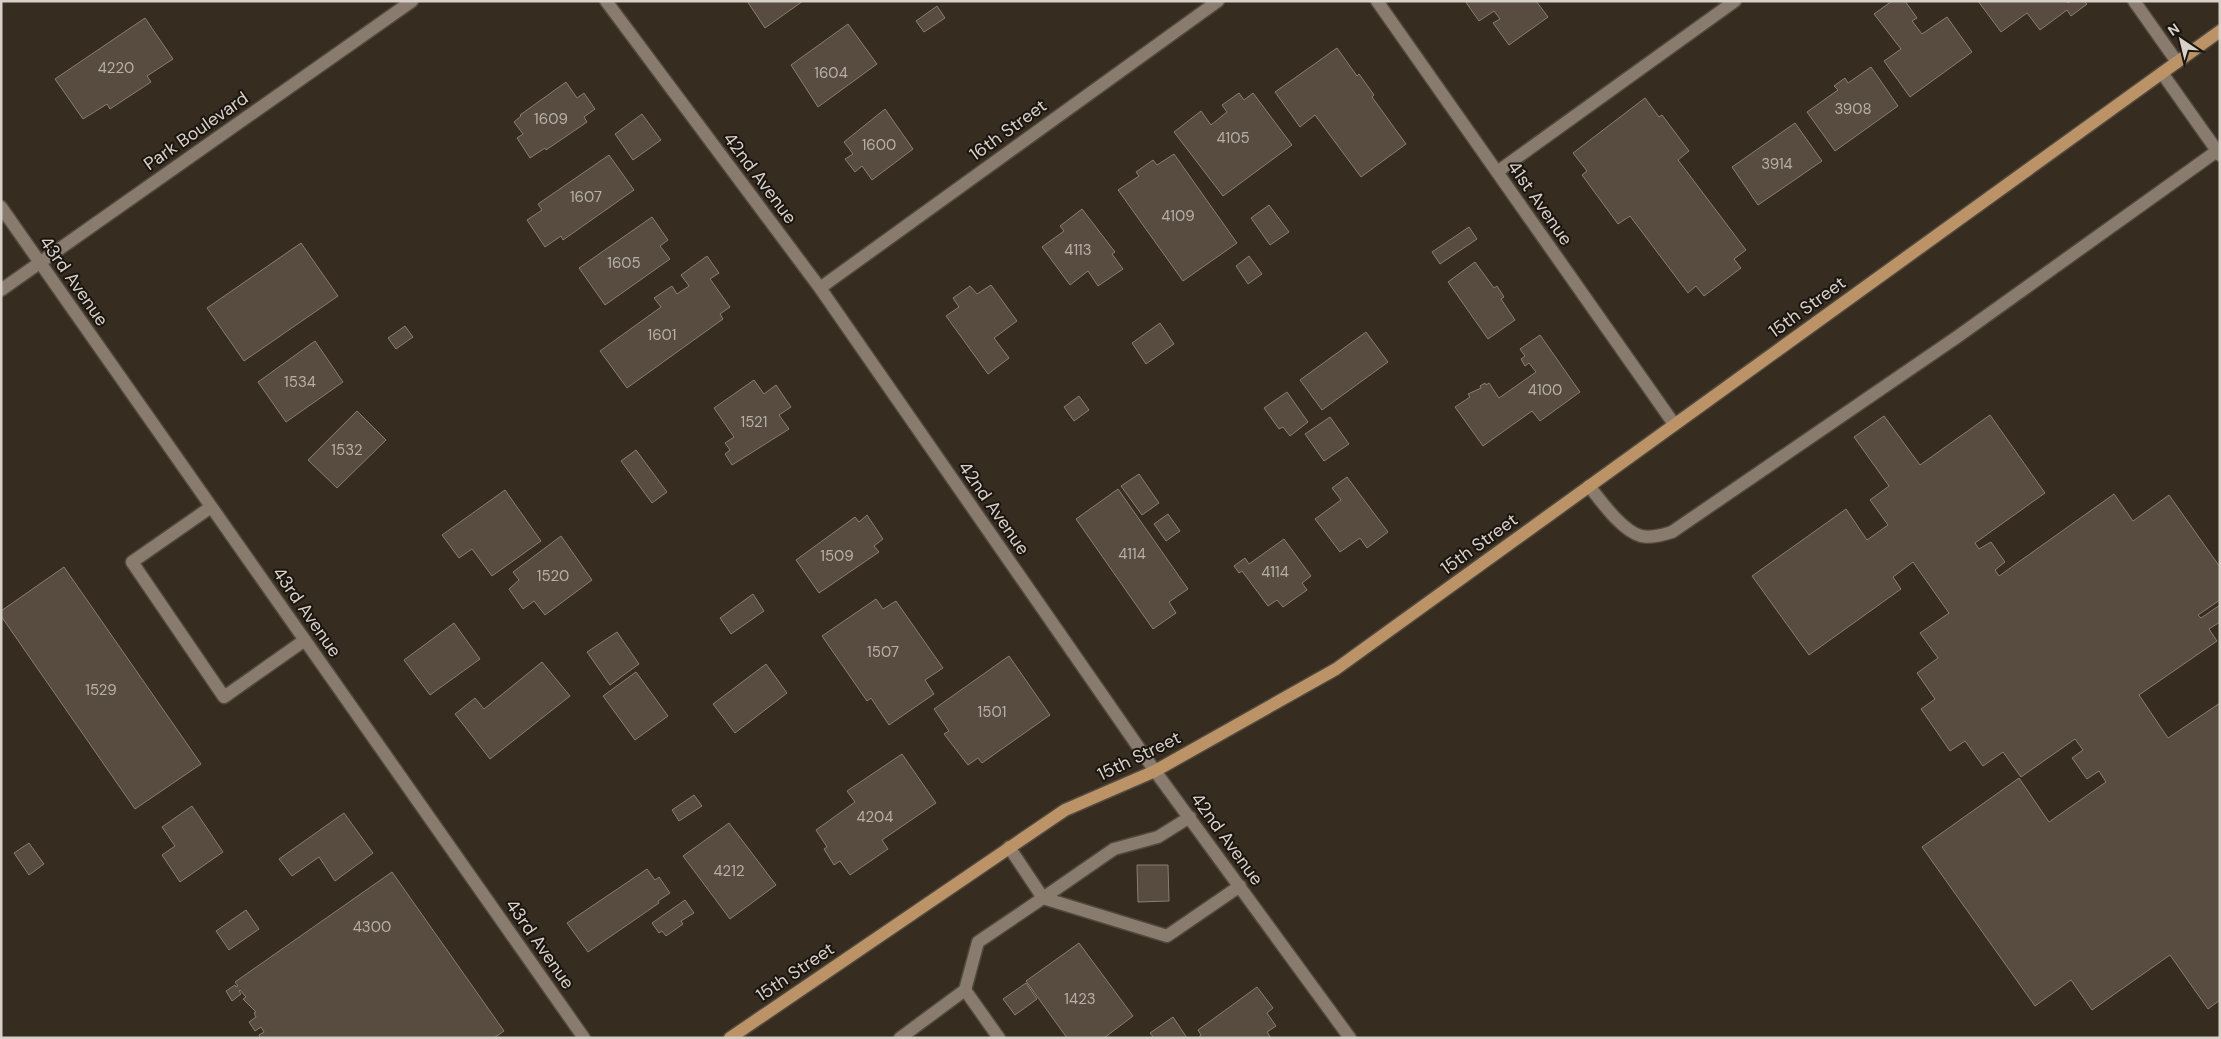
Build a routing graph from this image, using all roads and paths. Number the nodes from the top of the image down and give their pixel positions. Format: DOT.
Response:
graph roads {
  1 [pos="412,1"];
  2 [pos="606,1"];
  3 [pos="1218,1"];
  4 [pos="1376,1"];
  5 [pos="1735,1"];
  6 [pos="2134,1"];
  7 [pos="2220,31"];
  8 [pos="2177,62"];
  9 [pos="2162,72"];
  10 [pos="2219,153"];
  11 [pos="1497,172"];
  12 [pos="1,207"];
  13 [pos="40,262"];
  14 [pos="820,288"];
  15 [pos="1,290"];
  16 [pos="1674,424"];
  17 [pos="1589,486"];
  18 [pos="211,507"];
  19 [pos="305,640"];
  20 [pos="1155,771"];
  21 [pos="1190,817"];
  22 [pos="1009,848"];
  23 [pos="1240,886"];
  24 [pos="1043,898"];
  25 [pos="965,990"];
  26 [pos="584,1038"];
  27 [pos="730,1038"];
  28 [pos="900,1038"];
  29 [pos="999,1038"];
  30 [pos="1350,1038"];
  1 -- 13 [label="street, Park Boulevard"];
  2 -- 14 [label="street, 42nd Avenue"];
  3 -- 14 [label="street, 16th Street"];
  4 -- 11 [label="street, 41st Avenue"];
  5 -- 11 [label="street"];
  6 -- 8 [label="street"];
  7 -- 8 [label="main road, 15th Street"];
  8 -- 9 [label="main road, 15th Street"];
  9 -- 10 [label="street"];
  9 -- 16 [label="main road, 15th Street"];
  10 -- 17 [label="street"];
  11 -- 16 [label="street, 41st Avenue"];
  12 -- 13 [label="street, 43rd Avenue"];
  13 -- 15 [label="street, Park Boulevard"];
  13 -- 18 [label="street, 43rd Avenue"];
  14 -- 20 [label="street, 42nd Avenue"];
  16 -- 17 [label="main road, 15th Street"];
  17 -- 20 [label="main road, 15th Street"];
  18 -- 19 [label="street, 43rd Avenue"];
  18 -- 19 [label="street"];
  19 -- 26 [label="street, 43rd Avenue"];
  20 -- 21 [label="street, 42nd Avenue"];
  20 -- 22 [label="main road, 15th Street"];
  21 -- 23 [label="street, 42nd Avenue"];
  21 -- 24 [label="street"];
  22 -- 24 [label="street"];
  22 -- 27 [label="main road, 15th Street"];
  23 -- 24 [label="street"];
  23 -- 30 [label="street, 42nd Avenue"];
  24 -- 25 [label="street"];
  25 -- 28 [label="street"];
  25 -- 29 [label="street"];
}
